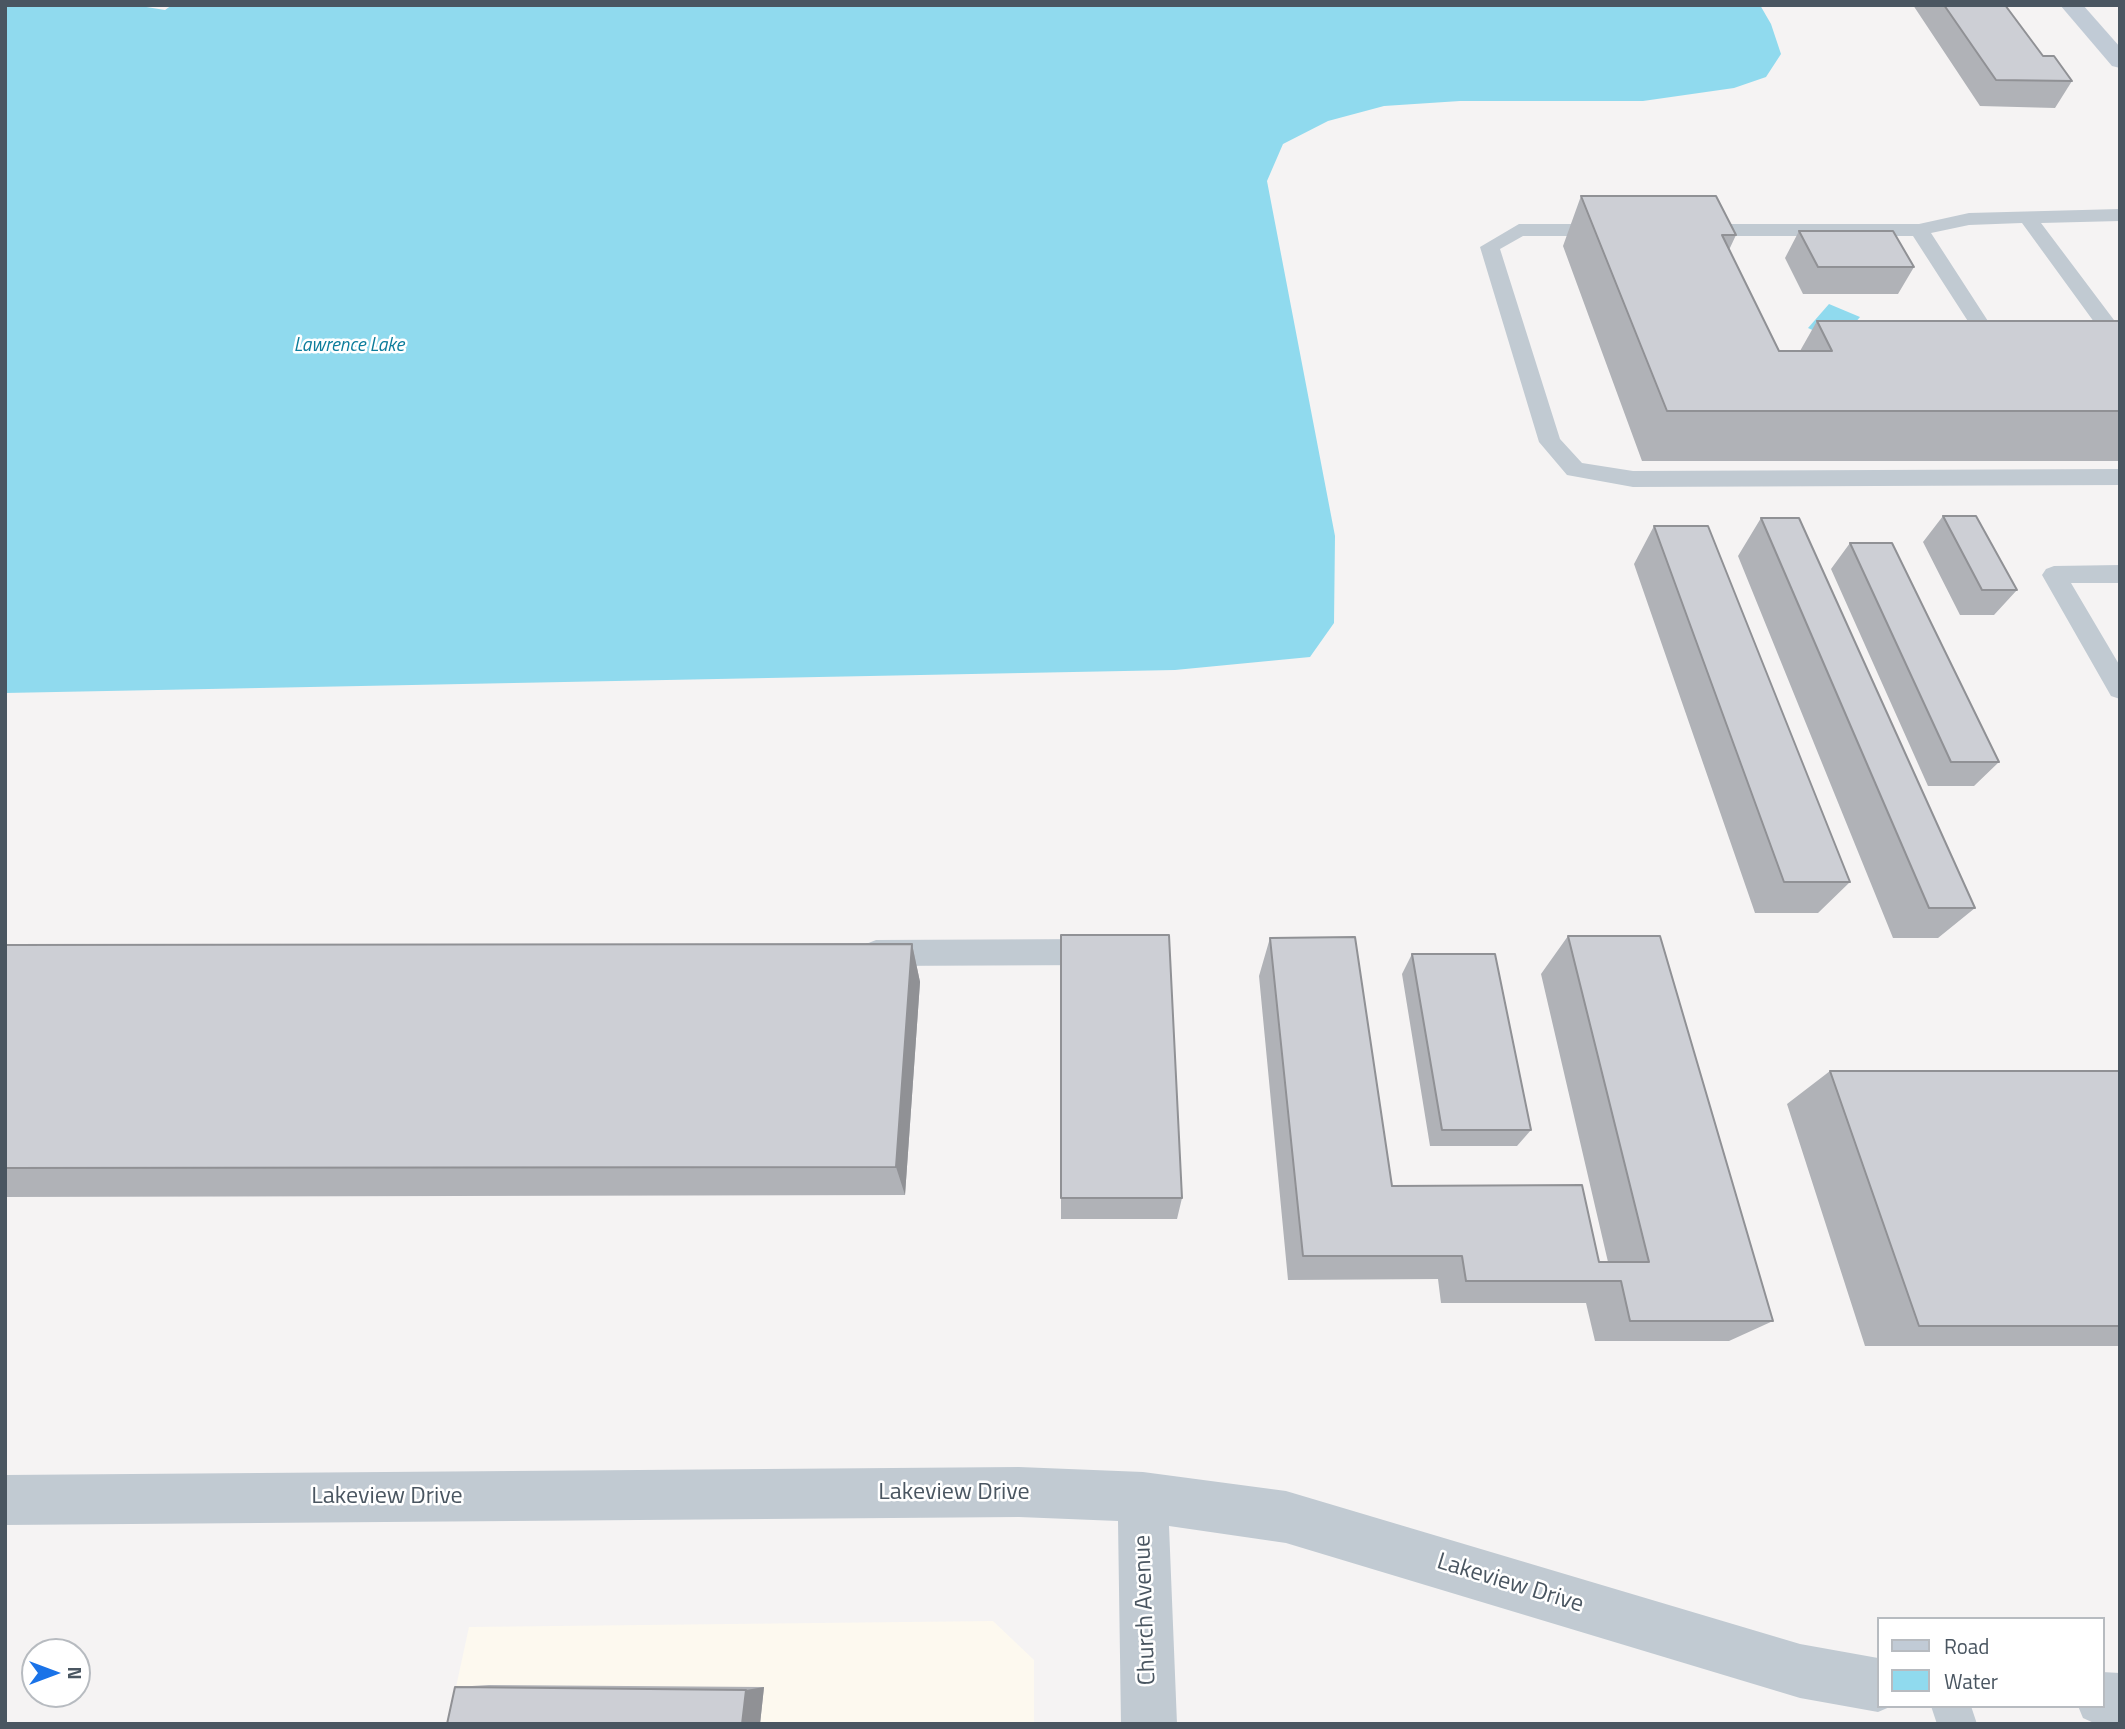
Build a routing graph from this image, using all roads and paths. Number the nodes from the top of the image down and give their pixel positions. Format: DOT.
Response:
graph roads {
  1 [pos="2071,5"];
  2 [pos="2120,61"];
  3 [pos="2120,215"];
  4 [pos="2027,218"];
  5 [pos="1630,230"];
  6 [pos="1671,230"];
  7 [pos="1919,230"];
  8 [pos="2115,349"];
  9 [pos="2024,352"];
  10 [pos="2120,477"];
  11 [pos="2120,574"];
  12 [pos="2120,690"];
  13 [pos="1130,952"];
  14 [pos="847,953"];
  15 [pos="1143,1497"];
  16 [pos="5,1500"];
  17 [pos="1876,1685"];
  18 [pos="1149,1724"];
  1 -- 2 [label="main road"];
  3 -- 4 [label="lane"];
  4 -- 7 [label="lane"];
  4 -- 8 [label="lane"];
  5 -- 10 [label="lane"];
  6 -- 7 [label="lane"];
  7 -- 9 [label="lane"];
  11 -- 12 [label="lane"];
  13 -- 14 [label="lane"];
  15 -- 16 [label="street, Lakeview Drive"];
  15 -- 17 [label="street, Lakeview Drive"];
  15 -- 18 [label="street, Church Avenue"];
}
